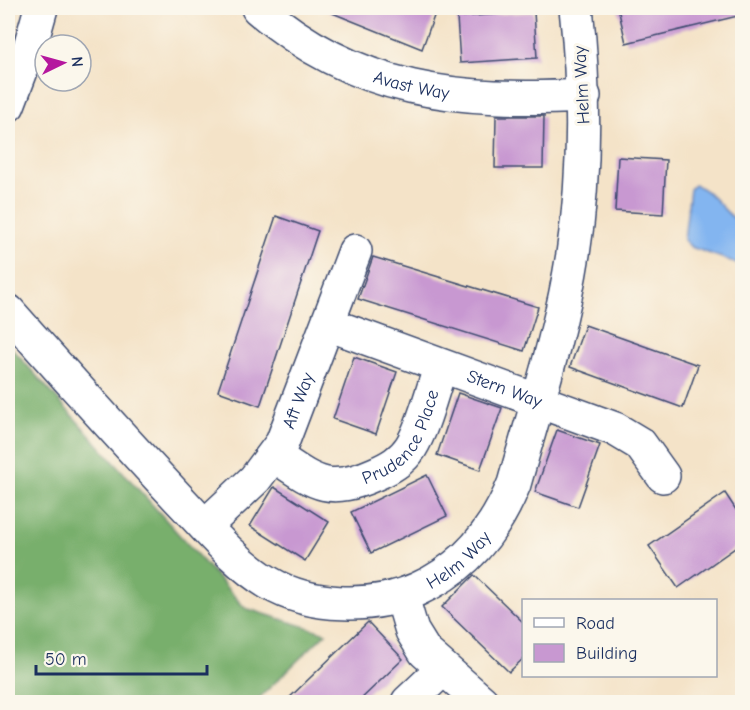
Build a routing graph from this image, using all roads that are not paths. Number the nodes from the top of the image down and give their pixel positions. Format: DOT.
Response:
graph roads {
  1 [pos="41,8"];
  2 [pos="258,8"];
  3 [pos="576,8"];
  4 [pos="584,96"];
  5 [pos="8,105"];
  6 [pos="355,251"];
  7 [pos="8,311"];
  8 [pos="328,324"];
  9 [pos="441,366"];
  10 [pos="537,401"];
  11 [pos="275,456"];
  12 [pos="663,476"];
  13 [pos="205,526"];
  14 [pos="402,597"];
  15 [pos="443,669"];
  16 [pos="408,702"];
  17 [pos="482,702"];
  1 -- 5 [label="street"];
  2 -- 4 [label="street, Avast Way"];
  3 -- 4 [label="street, Helm Way"];
  4 -- 10 [label="street, Helm Way"];
  6 -- 8 [label="street, Aft Way"];
  7 -- 13 [label="street, Helm Way"];
  8 -- 9 [label="street, Stern Way"];
  8 -- 11 [label="street, Aft Way"];
  9 -- 10 [label="street, Stern Way"];
  9 -- 11 [label="street, Prudence Place"];
  10 -- 12 [label="street, Stern Way"];
  10 -- 14 [label="street, Helm Way"];
  11 -- 13 [label="street, Aft Way"];
  13 -- 14 [label="street, Helm Way"];
  14 -- 15 [label="street"];
  15 -- 16 [label="street"];
  15 -- 17 [label="street"];
}
